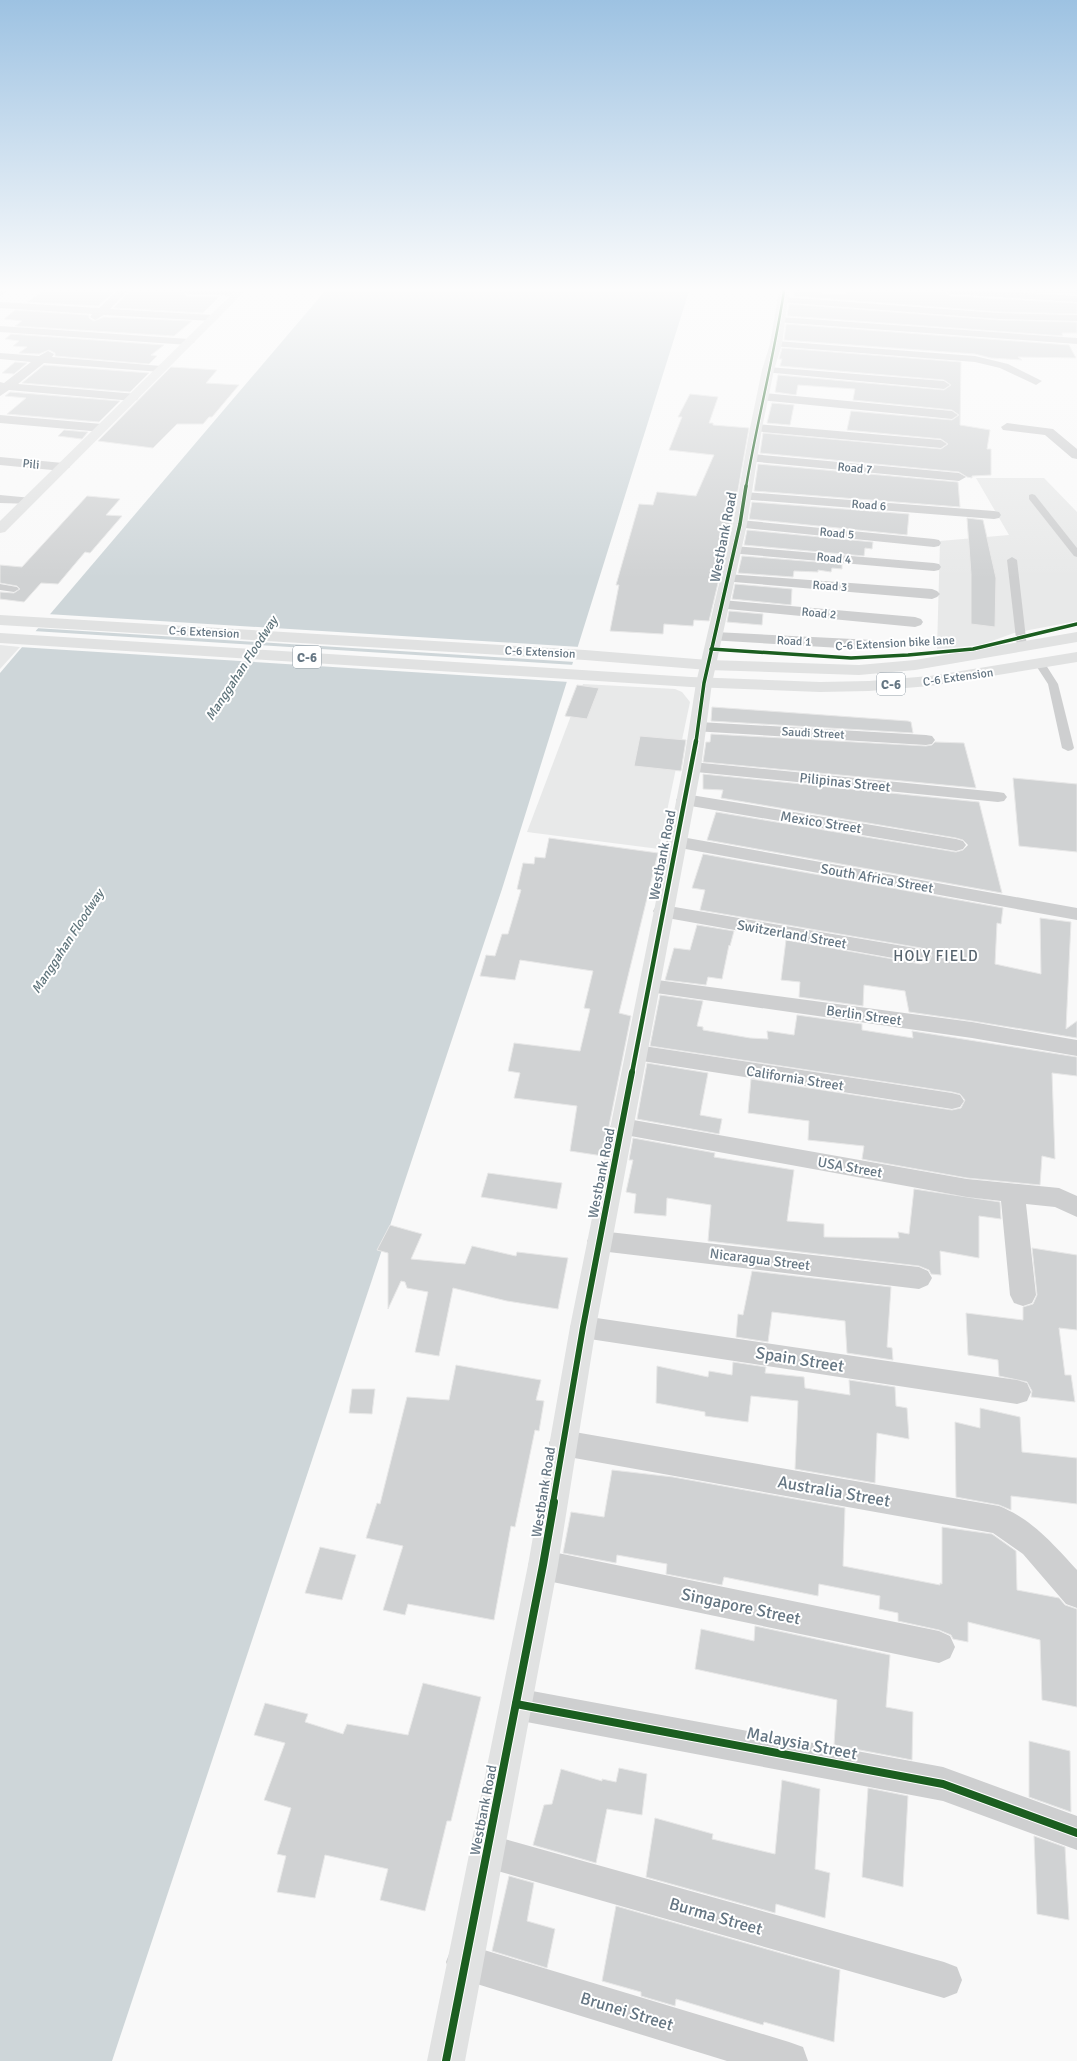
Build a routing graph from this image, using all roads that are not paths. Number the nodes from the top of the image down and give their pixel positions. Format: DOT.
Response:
graph roads {
  1 [pos="143,387"];
  2 [pos="765,387"];
  3 [pos="2,388"];
  4 [pos="133,397"];
  5 [pos="764,397"];
  6 [pos="952,415"];
  7 [pos="0,419"];
  8 [pos="1007,427"];
  9 [pos="102,428"];
  10 [pos="756,428"];
  11 [pos="942,444"];
  12 [pos="1077,455"];
  13 [pos="752,458"];
  14 [pos="0,461"];
  15 [pos="63,467"];
  16 [pos="959,478"];
  17 [pos="744,496"];
  18 [pos="1032,497"];
  19 [pos="0,499"];
  20 [pos="27,501"];
  21 [pos="994,515"];
  22 [pos="740,524"];
  23 [pos="0,529"];
  24 [pos="934,543"];
  25 [pos="734,550"];
  26 [pos="1077,554"];
  27 [pos="1012,560"];
  28 [pos="934,567"];
  29 [pos="727,578"];
  30 [pos="0,587"];
  31 [pos="14,588"];
  32 [pos="932,594"];
  33 [pos="722,605"];
  34 [pos="6,620"];
  35 [pos="915,622"];
  36 [pos="715,637"];
  37 [pos="0,638"];
  38 [pos="1075,639"];
  39 [pos="873,645"];
  40 [pos="1022,647"];
  41 [pos="1077,657"];
  42 [pos="1040,664"];
  43 [pos="706,674"];
  44 [pos="699,727"];
  45 [pos="926,740"];
  46 [pos="1068,748"];
  47 [pos="692,767"];
  48 [pos="998,797"];
  49 [pos="685,800"];
  50 [pos="676,842"];
  51 [pos="956,845"];
  52 [pos="663,911"];
  53 [pos="1077,914"];
  54 [pos="921,956"];
  55 [pos="650,986"];
  56 [pos="1077,1048"];
  57 [pos="637,1053"];
  58 [pos="952,1101"];
  59 [pos="622,1127"];
  60 [pos="1012,1192"];
  61 [pos="1077,1207"];
  62 [pos="600,1241"];
  63 [pos="919,1278"];
  64 [pos="1023,1295"];
  65 [pos="583,1327"];
  66 [pos="1017,1392"];
  67 [pos="563,1443"];
  68 [pos="543,1564"];
  69 [pos="1077,1593"];
  70 [pos="940,1646"];
  71 [pos="516,1704"];
  72 [pos="1077,1833"];
  73 [pos="487,1851"];
  74 [pos="464,1962"];
  75 [pos="944,1980"];
  76 [pos="446,2061"];
  77 [pos="789,2061"];
  1 -- 4 [label="main road"];
  2 -- 5 [label="main road, Westbank Road"];
  3 -- 4 [label="street"];
  4 -- 9 [label="main road"];
  5 -- 6 [label="street"];
  5 -- 10 [label="main road, Westbank Road"];
  7 -- 9 [label="street"];
  8 -- 12 [label="street"];
  9 -- 15 [label="main road"];
  10 -- 11 [label="street"];
  10 -- 13 [label="main road, Westbank Road"];
  13 -- 16 [label="street, Road 7"];
  13 -- 17 [label="main road, Westbank Road"];
  14 -- 15 [label="street, Pili"];
  15 -- 20 [label="main road"];
  17 -- 21 [label="street, Road 6"];
  17 -- 22 [label="main road, Westbank Road"];
  18 -- 26 [label="lane"];
  19 -- 20 [label="street"];
  20 -- 23 [label="main road"];
  22 -- 24 [label="street, Road 5"];
  22 -- 25 [label="main road, Westbank Road"];
  25 -- 28 [label="street, Road 4"];
  25 -- 29 [label="main road, Westbank Road"];
  27 -- 40 [label="lane"];
  29 -- 32 [label="street, Road 3"];
  29 -- 33 [label="main road, Westbank Road"];
  30 -- 31 [label="lane"];
  33 -- 35 [label="street, Road 2"];
  33 -- 36 [label="main road, Westbank Road"];
  34 -- 43 [label="main road, C-6 Extension / C-6"];
  36 -- 39 [label="street, Road 1"];
  36 -- 43 [label="main road, Westbank Road"];
  37 -- 43 [label="main road, C-6 Extension / C-6"];
  38 -- 40 [label="main road, C-6 Extension / C-6"];
  40 -- 43 [label="main road, C-6 Extension / C-6"];
  41 -- 42 [label="main road, C-6 Extension / C-6"];
  42 -- 43 [label="main road, C-6 Extension / C-6"];
  42 -- 46 [label="lane"];
  43 -- 44 [label="main road, Westbank Road"];
  44 -- 45 [label="street, Saudi Street"];
  44 -- 47 [label="main road, Westbank Road"];
  47 -- 48 [label="street, Pilipinas Street"];
  47 -- 49 [label="main road, Westbank Road"];
  49 -- 50 [label="main road, Westbank Road"];
  49 -- 51 [label="street, Mexico Street"];
  50 -- 52 [label="main road, Westbank Road"];
  50 -- 53 [label="street, South Africa Street"];
  52 -- 54 [label="street, Switzerland Street"];
  52 -- 55 [label="main road, Westbank Road"];
  55 -- 56 [label="street, Berlin Street"];
  55 -- 57 [label="main road, Westbank Road"];
  57 -- 58 [label="street, California Street"];
  57 -- 59 [label="main road, Westbank Road"];
  59 -- 60 [label="street, USA Street"];
  59 -- 62 [label="main road, Westbank Road"];
  60 -- 61 [label="street, USA Street"];
  60 -- 64 [label="street"];
  62 -- 63 [label="street, Nicaragua Street"];
  62 -- 65 [label="main road, Westbank Road"];
  65 -- 66 [label="street, Spain Street"];
  65 -- 67 [label="main road, Westbank Road"];
  67 -- 68 [label="main road, Westbank Road"];
  67 -- 69 [label="street, Australia Street"];
  68 -- 70 [label="street, Singapore Street"];
  68 -- 71 [label="main road, Westbank Road"];
  71 -- 72 [label="street, Malaysia Street"];
  71 -- 73 [label="main road, Westbank Road"];
  73 -- 74 [label="main road, Westbank Road"];
  73 -- 75 [label="street, Burma Street"];
  74 -- 76 [label="main road, Westbank Road"];
  74 -- 77 [label="street, Brunei Street"];
}
